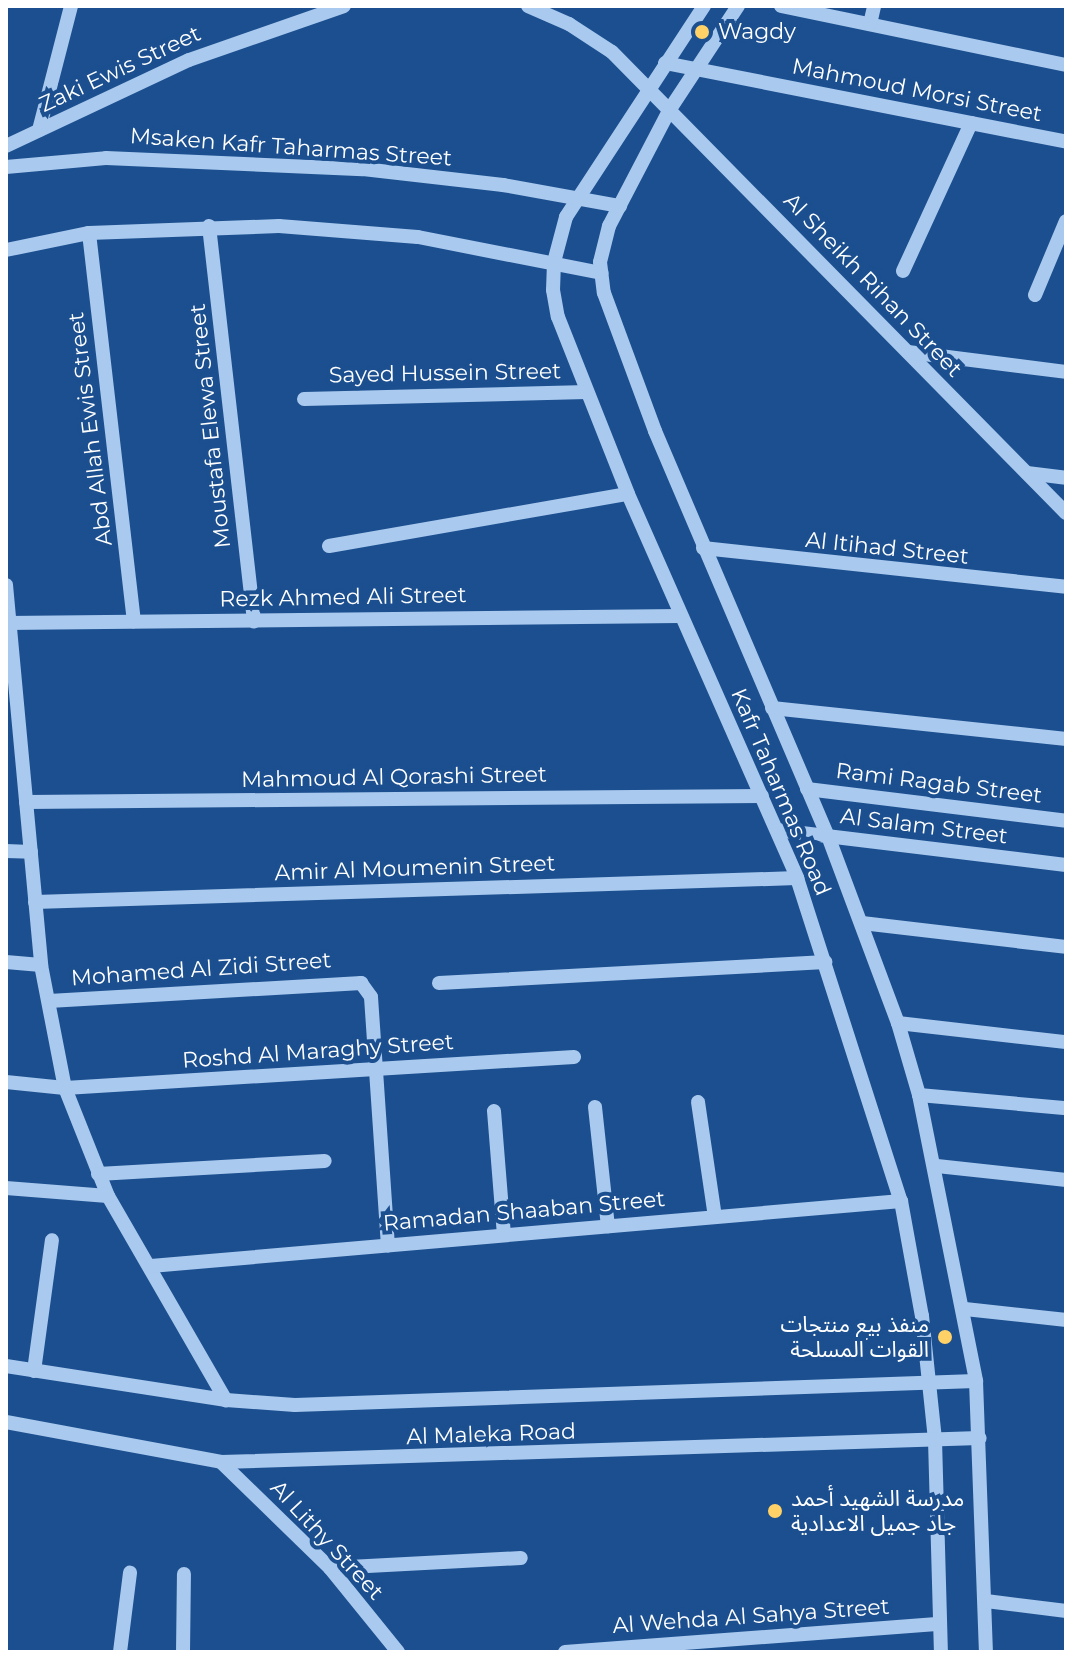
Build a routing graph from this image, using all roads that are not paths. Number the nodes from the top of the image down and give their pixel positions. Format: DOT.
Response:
graph roads {
  1 [pos="71,6"];
  2 [pos="344,6"];
  3 [pos="528,6"];
  4 [pos="704,6"];
  5 [pos="738,6"];
  6 [pos="781,6"];
  7 [pos="874,6"];
  8 [pos="870,24"];
  9 [pos="665,63"];
  10 [pos="1066,65"];
  11 [pos="696,69"];
  12 [pos="649,87"];
  13 [pos="670,109"];
  14 [pos="971,123"];
  15 [pos="39,130"];
  16 [pos="1066,142"];
  17 [pos="6,146"];
  18 [pos="6,167"];
  19 [pos="577,197"];
  20 [pos="620,206"];
  21 [pos="1066,221"];
  22 [pos="209,226"];
  23 [pos="89,233"];
  24 [pos="6,250"];
  25 [pos="554,262"];
  26 [pos="903,271"];
  27 [pos="601,273"];
  28 [pos="1035,295"];
  29 [pos="908,352"];
  30 [pos="1066,372"];
  31 [pos="587,392"];
  32 [pos="304,399"];
  33 [pos="1027,473"];
  34 [pos="1066,478"];
  35 [pos="628,494"];
  36 [pos="1066,513"];
  37 [pos="329,546"];
  38 [pos="703,548"];
  39 [pos="6,585"];
  40 [pos="1066,587"];
  41 [pos="680,616"];
  42 [pos="134,621"];
  43 [pos="254,621"];
  44 [pos="8,623"];
  45 [pos="772,708"];
  46 [pos="1066,739"];
  47 [pos="13,740"];
  48 [pos="807,789"];
  49 [pos="762,796"];
  50 [pos="26,802"];
  51 [pos="1066,821"];
  52 [pos="777,830"];
  53 [pos="828,836"];
  54 [pos="6,851"];
  55 [pos="31,852"];
  56 [pos="1066,865"];
  57 [pos="797,878"];
  58 [pos="35,902"];
  59 [pos="862,923"];
  60 [pos="1066,947"];
  61 [pos="6,962"];
  62 [pos="825,962"];
  63 [pos="41,965"];
  64 [pos="439,983"];
  65 [pos="49,1001"];
  66 [pos="898,1023"];
  67 [pos="1066,1042"];
  68 [pos="574,1057"];
  69 [pos="376,1069"];
  70 [pos="6,1082"];
  71 [pos="65,1088"];
  72 [pos="919,1095"];
  73 [pos="698,1102"];
  74 [pos="595,1107"];
  75 [pos="1066,1108"];
  76 [pos="494,1111"];
  77 [pos="325,1161"];
  78 [pos="937,1166"];
  79 [pos="98,1174"];
  80 [pos="1066,1180"];
  81 [pos="6,1188"];
  82 [pos="108,1196"];
  83 [pos="901,1201"];
  84 [pos="715,1217"];
  85 [pos="608,1226"];
  86 [pos="504,1235"];
  87 [pos="52,1240"];
  88 [pos="388,1245"];
  89 [pos="151,1266"];
  90 [pos="965,1309"];
  91 [pos="1066,1320"];
  92 [pos="6,1366"];
  93 [pos="34,1371"];
  94 [pos="976,1381"];
  95 [pos="930,1384"];
  96 [pos="226,1400"];
  97 [pos="6,1422"];
  98 [pos="980,1438"];
  99 [pos="935,1440"];
  100 [pos="221,1462"];
  101 [pos="521,1558"];
  102 [pos="330,1568"];
  103 [pos="130,1573"];
  104 [pos="184,1574"];
  105 [pos="986,1601"];
  106 [pos="1066,1611"];
  107 [pos="940,1624"];
  108 [pos="120,1652"];
  109 [pos="183,1652"];
  110 [pos="398,1652"];
  111 [pos="565,1652"];
  112 [pos="941,1652"];
  113 [pos="986,1652"];
  1 -- 15 [label="street"];
  2 -- 15 [label="street, Zaki Ewis Street"];
  3 -- 12 [label="street"];
  4 -- 9 [label="street, Kafr Taharmas Road"];
  5 -- 11 [label="street, Kafr Taharmas Road"];
  6 -- 8 [label="street"];
  7 -- 8 [label="street"];
  8 -- 10 [label="street"];
  9 -- 11 [label="street, Mahmoud Morsi Street"];
  9 -- 12 [label="street, Kafr Taharmas Road"];
  11 -- 13 [label="street, Kafr Taharmas Road"];
  11 -- 14 [label="street, Mahmoud Morsi Street"];
  12 -- 13 [label="street, Al Sheikh Rihan Street"];
  12 -- 19 [label="street, Kafr Taharmas Road"];
  13 -- 20 [label="street, Kafr Taharmas Road"];
  13 -- 29 [label="street, Al Sheikh Rihan Street"];
  14 -- 16 [label="street, Mahmoud Morsi Street"];
  14 -- 26 [label="street"];
  15 -- 17 [label="street, Zaki Ewis Street"];
  18 -- 19 [label="street, Msaken Kafr Taharmas Street"];
  19 -- 20 [label="street, Msaken Kafr Taharmas Street"];
  19 -- 25 [label="street, Kafr Taharmas Road"];
  20 -- 27 [label="street, Kafr Taharmas Road"];
  21 -- 28 [label="street"];
  22 -- 23 [label="street"];
  22 -- 25 [label="street"];
  22 -- 43 [label="street, Moustafa Elewa Street"];
  23 -- 24 [label="street"];
  23 -- 42 [label="street, Abd Allah Ewis Street"];
  25 -- 27 [label="street"];
  25 -- 31 [label="street, Kafr Taharmas Road"];
  27 -- 38 [label="street, Kafr Taharmas Road"];
  29 -- 30 [label="street"];
  29 -- 33 [label="street, Al Sheikh Rihan Street"];
  31 -- 32 [label="street, Sayed Hussein Street"];
  31 -- 35 [label="street, Kafr Taharmas Road"];
  33 -- 34 [label="street"];
  33 -- 36 [label="street, Al Sheikh Rihan Street"];
  35 -- 37 [label="street"];
  35 -- 41 [label="street, Kafr Taharmas Road"];
  38 -- 40 [label="street, Al Itihad Street"];
  38 -- 45 [label="street, Kafr Taharmas Road"];
  39 -- 44 [label="street"];
  41 -- 43 [label="street, Rezk Ahmed Ali Street"];
  41 -- 49 [label="street, Kafr Taharmas Road"];
  42 -- 43 [label="street, Rezk Ahmed Ali Street"];
  42 -- 44 [label="street, Rezk Ahmed Ali Street"];
  44 -- 47 [label="street"];
  45 -- 46 [label="street"];
  45 -- 48 [label="street, Kafr Taharmas Road"];
  47 -- 50 [label="street"];
  48 -- 51 [label="street, Rami Ragab Street"];
  48 -- 53 [label="street, Kafr Taharmas Road"];
  49 -- 50 [label="street, Mahmoud Al Qorashi Street"];
  49 -- 52 [label="street, Kafr Taharmas Road"];
  50 -- 55 [label="street"];
  52 -- 53 [label="street, Al Salam Street"];
  52 -- 57 [label="street, Kafr Taharmas Road"];
  53 -- 56 [label="street, Al Salam Street"];
  53 -- 59 [label="street, Kafr Taharmas Road"];
  54 -- 55 [label="street"];
  55 -- 58 [label="street"];
  57 -- 58 [label="street, Amir Al Moumenin Street"];
  57 -- 62 [label="street, Kafr Taharmas Road"];
  58 -- 63 [label="street"];
  59 -- 60 [label="street"];
  59 -- 66 [label="street, Kafr Taharmas Road"];
  61 -- 63 [label="street"];
  62 -- 64 [label="street"];
  62 -- 83 [label="street, Kafr Taharmas Road"];
  63 -- 65 [label="street"];
  65 -- 69 [label="street, Mohamed Al Zidi Street"];
  65 -- 71 [label="street"];
  66 -- 67 [label="street"];
  66 -- 72 [label="street, Kafr Taharmas Road"];
  68 -- 69 [label="street, Roshd Al Maraghy Street"];
  69 -- 71 [label="street, Roshd Al Maraghy Street"];
  69 -- 88 [label="street"];
  70 -- 71 [label="street, Roshd Al Maraghy Street"];
  71 -- 79 [label="street"];
  72 -- 75 [label="street"];
  72 -- 78 [label="street, Kafr Taharmas Road"];
  73 -- 84 [label="street"];
  74 -- 85 [label="street"];
  76 -- 86 [label="street"];
  77 -- 79 [label="street"];
  78 -- 80 [label="street"];
  78 -- 90 [label="street, Kafr Taharmas Road"];
  79 -- 82 [label="street"];
  81 -- 82 [label="street"];
  82 -- 89 [label="street"];
  83 -- 84 [label="street, Ramadan Shaaban Street"];
  83 -- 95 [label="street, Kafr Taharmas Road"];
  84 -- 85 [label="street, Ramadan Shaaban Street"];
  85 -- 86 [label="street, Ramadan Shaaban Street"];
  86 -- 88 [label="street, Ramadan Shaaban Street"];
  87 -- 93 [label="street"];
  88 -- 89 [label="street, Ramadan Shaaban Street"];
  89 -- 96 [label="street"];
  90 -- 91 [label="street"];
  90 -- 94 [label="street, Kafr Taharmas Road"];
  92 -- 93 [label="street, Al Maleka Road"];
  93 -- 96 [label="street, Al Maleka Road"];
  94 -- 95 [label="street, Al Maleka Road"];
  94 -- 98 [label="street, Kafr Taharmas Road"];
  95 -- 96 [label="street, Al Maleka Road"];
  95 -- 99 [label="street, Kafr Taharmas Road"];
  97 -- 100 [label="street, Al Maleka Road"];
  98 -- 99 [label="street, Al Maleka Road"];
  98 -- 105 [label="street, Kafr Taharmas Road"];
  99 -- 100 [label="street, Al Maleka Road"];
  99 -- 107 [label="street, Kafr Taharmas Road"];
  100 -- 102 [label="street, Al Lithy Street"];
  101 -- 102 [label="street"];
  102 -- 110 [label="street, Al Lithy Street"];
  103 -- 108 [label="street"];
  104 -- 109 [label="street"];
  105 -- 106 [label="street"];
  105 -- 113 [label="street, Kafr Taharmas Road"];
  107 -- 111 [label="street, Al Wehda Al Sahya Street"];
  107 -- 112 [label="street, Kafr Taharmas Road"];
}
